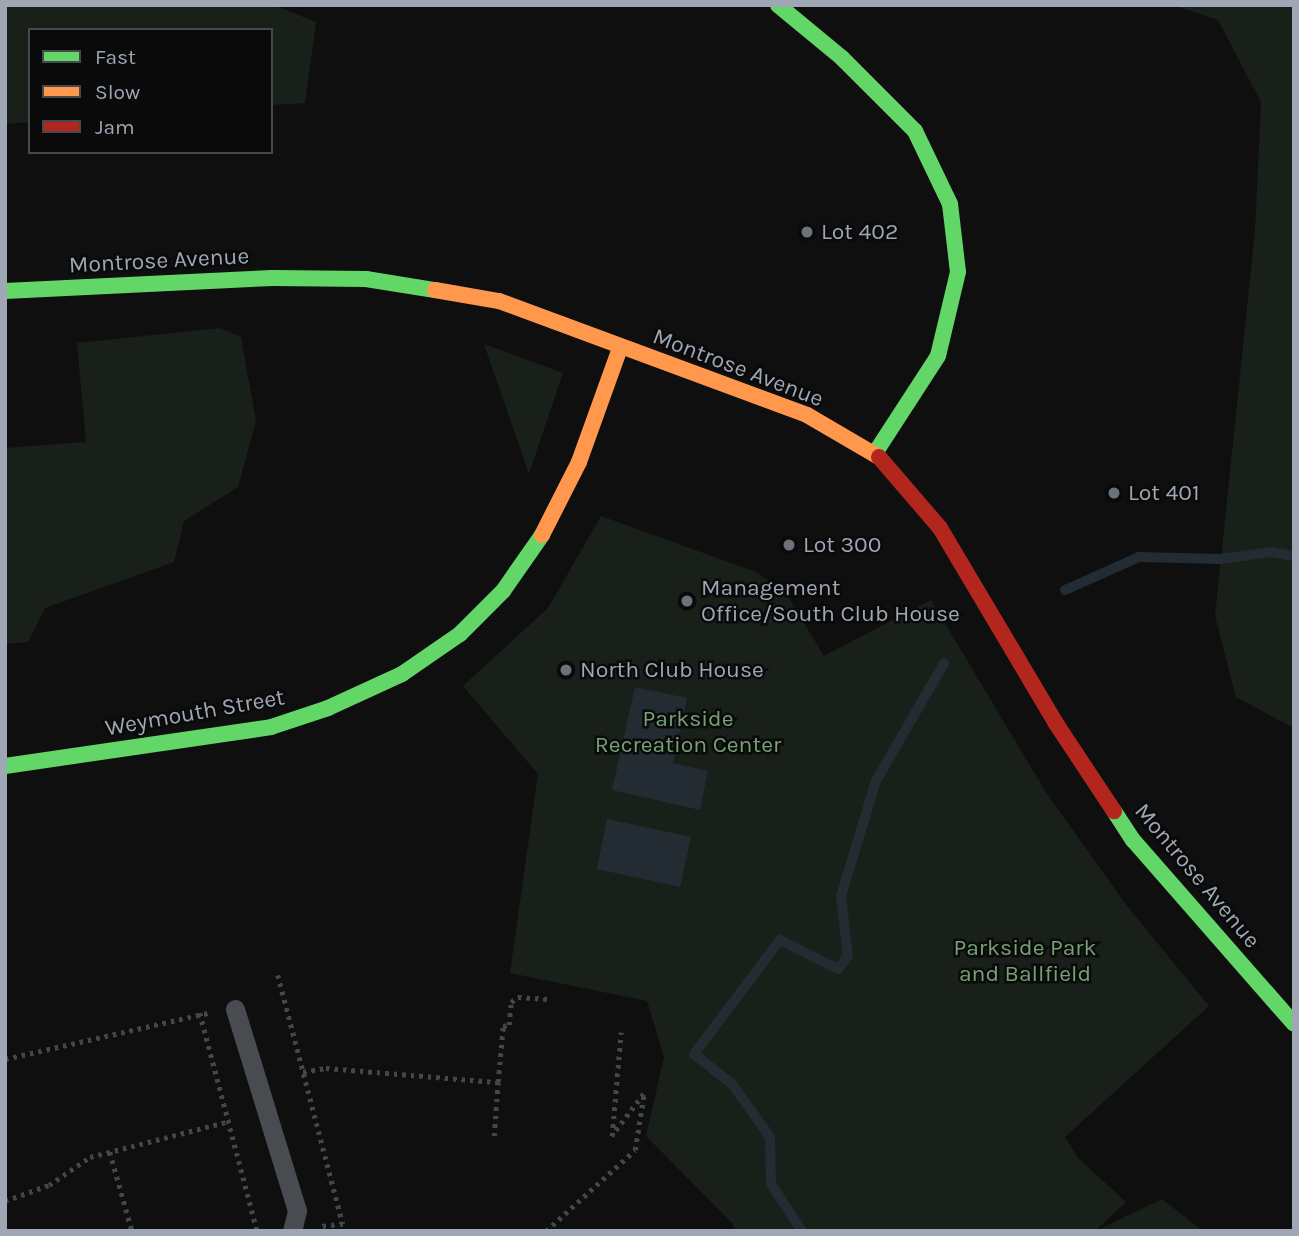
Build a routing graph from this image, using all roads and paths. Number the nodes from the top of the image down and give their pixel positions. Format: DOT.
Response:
graph roads {
  1 [pos="778,5"];
  2 [pos="5,291"];
  3 [pos="620,348"];
  4 [pos="875,453"];
  5 [pos="5,766"];
  6 [pos="278,975"];
  7 [pos="547,999"];
  8 [pos="235,1009"];
  9 [pos="200,1013"];
  10 [pos="1294,1024"];
  11 [pos="621,1032"];
  12 [pos="5,1059"];
  13 [pos="303,1072"];
  14 [pos="498,1082"];
  15 [pos="230,1121"];
  16 [pos="494,1136"];
  17 [pos="110,1152"];
  18 [pos="5,1201"];
  19 [pos="132,1231"];
  20 [pos="257,1231"];
  21 [pos="292,1231"];
  22 [pos="314,1231"];
  23 [pos="546,1231"];
  1 -- 4 [label="street"];
  2 -- 3 [label="street, Montrose Avenue"];
  3 -- 4 [label="street, Montrose Avenue"];
  3 -- 5 [label="street, Weymouth Street"];
  4 -- 10 [label="street, Montrose Avenue"];
  6 -- 13 [label="path"];
  7 -- 14 [label="path"];
  8 -- 9 [label="path"];
  8 -- 21 [label="lane"];
  9 -- 12 [label="path"];
  9 -- 15 [label="path"];
  11 -- 23 [label="path"];
  13 -- 14 [label="path"];
  13 -- 22 [label="path"];
  14 -- 16 [label="path"];
  15 -- 17 [label="path"];
  15 -- 20 [label="path"];
  17 -- 18 [label="path"];
  17 -- 19 [label="path"];
}
